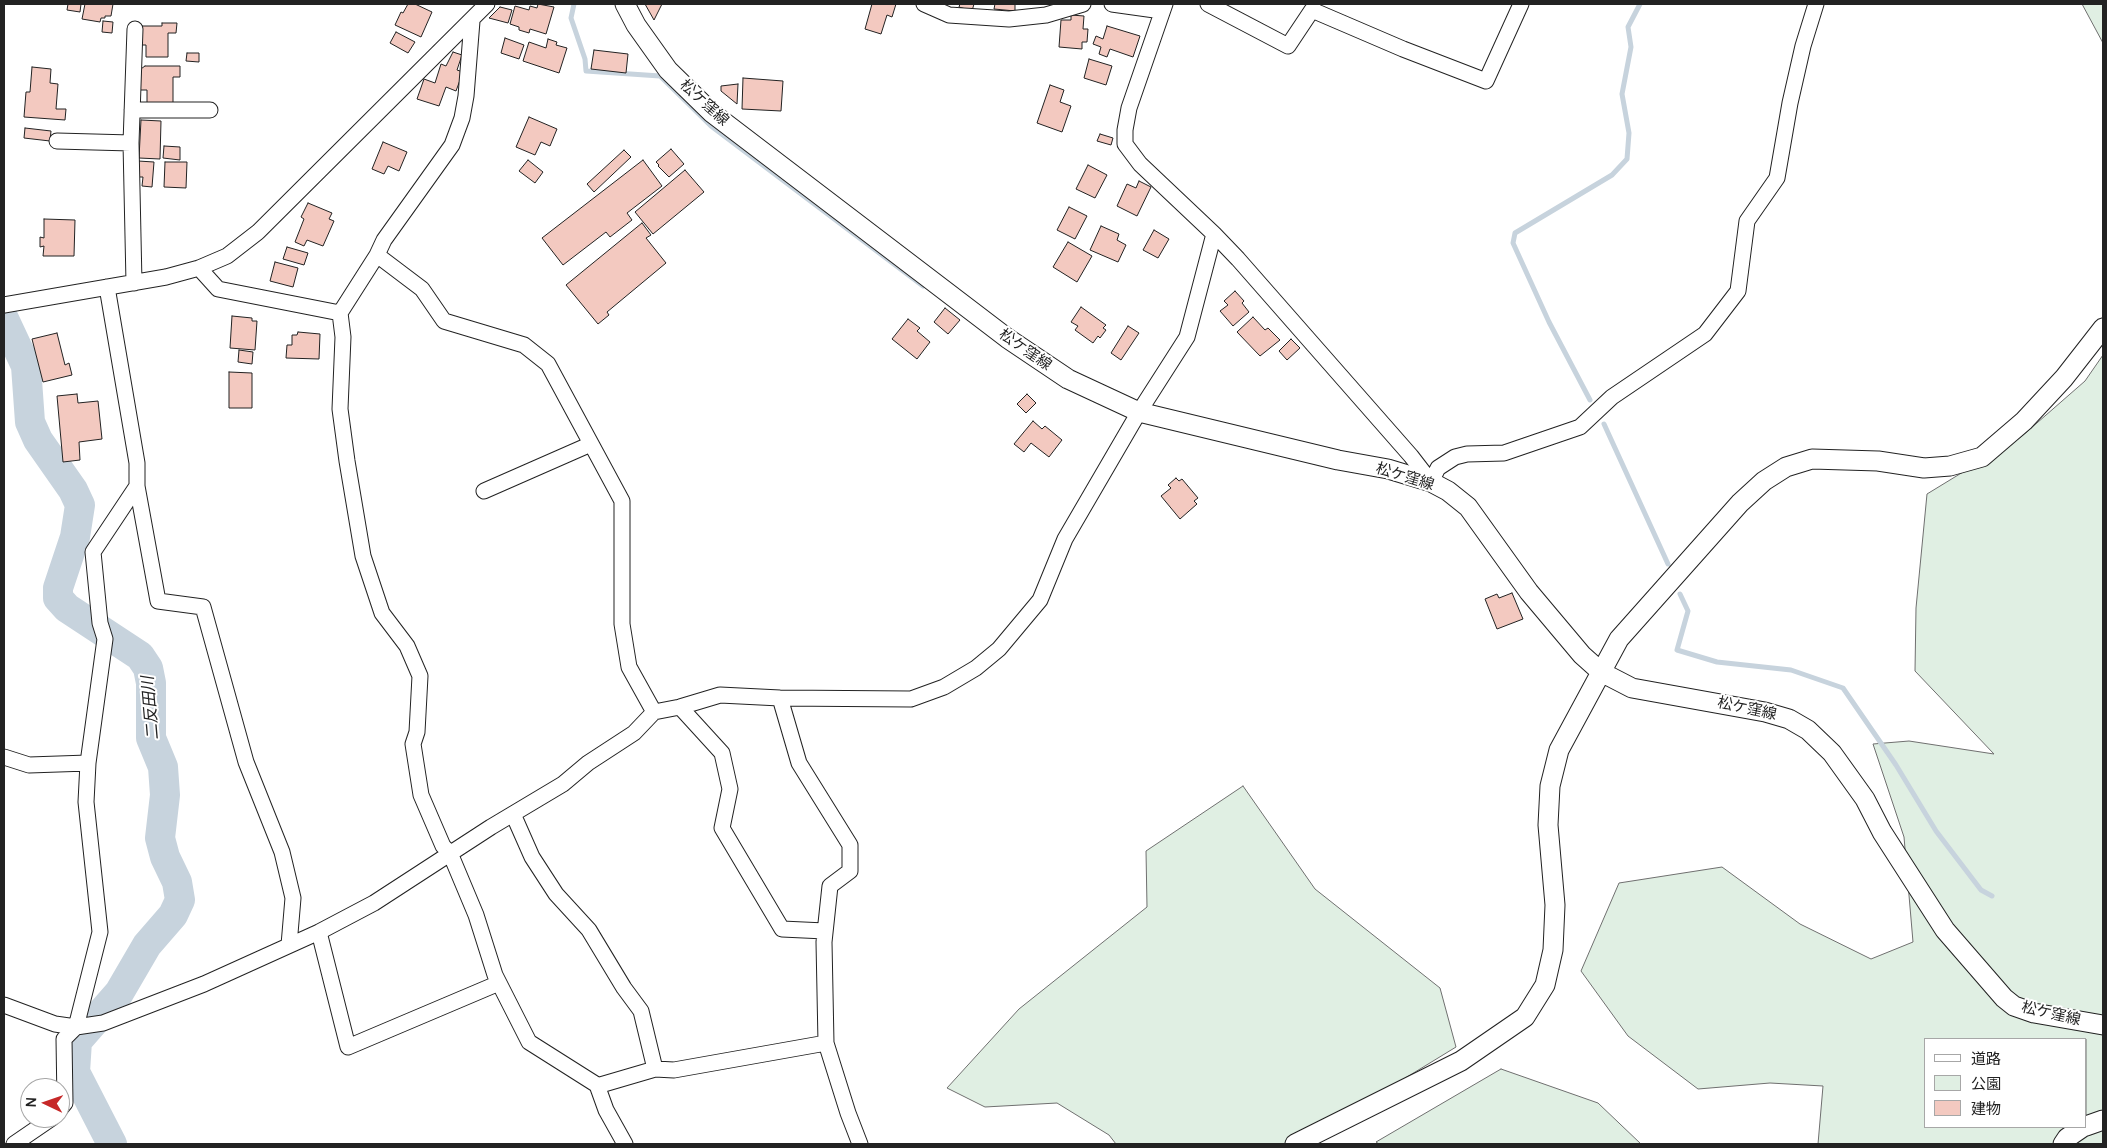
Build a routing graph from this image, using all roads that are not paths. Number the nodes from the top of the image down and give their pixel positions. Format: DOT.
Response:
graph roads {
  1 [pos="487,4"];
  2 [pos="625,4"];
  3 [pos="924,4"];
  4 [pos="1082,4"];
  5 [pos="1112,4"];
  6 [pos="1208,4"];
  7 [pos="1521,4"];
  8 [pos="1816,4"];
  9 [pos="1163,8"];
  10 [pos="472,21"];
  11 [pos="135,29"];
  12 [pos="132,110"];
  13 [pos="210,110"];
  14 [pos="57,141"];
  15 [pos="131,142"];
  16 [pos="1214,234"];
  17 [pos="377,255"];
  18 [pos="199,268"];
  19 [pos="134,283"];
  20 [pos="107,287"];
  21 [pos="4,305"];
  22 [pos="340,312"];
  23 [pos="2103,328"];
  24 [pos="1139,412"];
  25 [pos="591,444"];
  26 [pos="1431,482"];
  27 [pos="136,486"];
  28 [pos="484,491"];
  29 [pos="1602,672"];
  30 [pos="780,698"];
  31 [pos="680,707"];
  32 [pos="654,712"];
  33 [pos="4,757"];
  34 [pos="88,763"];
  35 [pos="513,814"];
  36 [pos="450,853"];
  37 [pos="825,931"];
  38 [pos="319,932"];
  39 [pos="289,945"];
  40 [pos="499,983"];
  41 [pos="4,1005"];
  42 [pos="2103,1025"];
  43 [pos="79,1026"];
  44 [pos="826,1043"];
  45 [pos="656,1069"];
  46 [pos="65,1078"];
  47 [pos="598,1086"];
  48 [pos="2103,1120"];
  49 [pos="2087,1125"];
  50 [pos="37,1128"];
  51 [pos="2081,1128"];
  52 [pos="14,1144"];
  53 [pos="625,1144"];
  54 [pos="860,1144"];
  55 [pos="1295,1144"];
  56 [pos="2063,1144"];
  1 -- 10 [label="street"];
  2 -- 24 [label="street, 松ケ窪線"];
  3 -- 4 [label="street"];
  5 -- 9 [label="street"];
  6 -- 7 [label="street"];
  8 -- 26 [label="street"];
  9 -- 16 [label="street"];
  10 -- 17 [label="street"];
  10 -- 18 [label="street"];
  11 -- 12 [label="street"];
  12 -- 13 [label="street"];
  12 -- 15 [label="street"];
  14 -- 15 [label="street"];
  15 -- 19 [label="street"];
  16 -- 24 [label="street"];
  16 -- 26 [label="street"];
  17 -- 22 [label="street"];
  17 -- 25 [label="street"];
  18 -- 19 [label="street"];
  18 -- 22 [label="street"];
  19 -- 20 [label="street"];
  20 -- 21 [label="street"];
  20 -- 27 [label="street"];
  22 -- 36 [label="street"];
  23 -- 29 [label="street"];
  24 -- 26 [label="street, 松ケ窪線"];
  24 -- 30 [label="street"];
  25 -- 28 [label="street"];
  25 -- 32 [label="street"];
  26 -- 29 [label="street, 松ケ窪線"];
  27 -- 34 [label="street"];
  27 -- 39 [label="street"];
  29 -- 42 [label="street, 松ケ窪線"];
  29 -- 55 [label="street"];
  30 -- 31 [label="street"];
  30 -- 37 [label="street"];
  31 -- 32 [label="street"];
  31 -- 37 [label="street"];
  32 -- 35 [label="street"];
  33 -- 34 [label="street"];
  34 -- 43 [label="street"];
  35 -- 36 [label="street"];
  35 -- 45 [label="street"];
  36 -- 38 [label="street"];
  36 -- 40 [label="street"];
  37 -- 44 [label="street"];
  38 -- 39 [label="street"];
  38 -- 40 [label="street"];
  39 -- 43 [label="street"];
  40 -- 47 [label="street"];
  41 -- 43 [label="street"];
  43 -- 46 [label="street"];
  44 -- 45 [label="street"];
  44 -- 54 [label="street"];
  45 -- 47 [label="street"];
  47 -- 53 [label="street"];
  48 -- 49 [label="street"];
  50 -- 52 [label="street"];
  51 -- 56 [label="street"];
}
